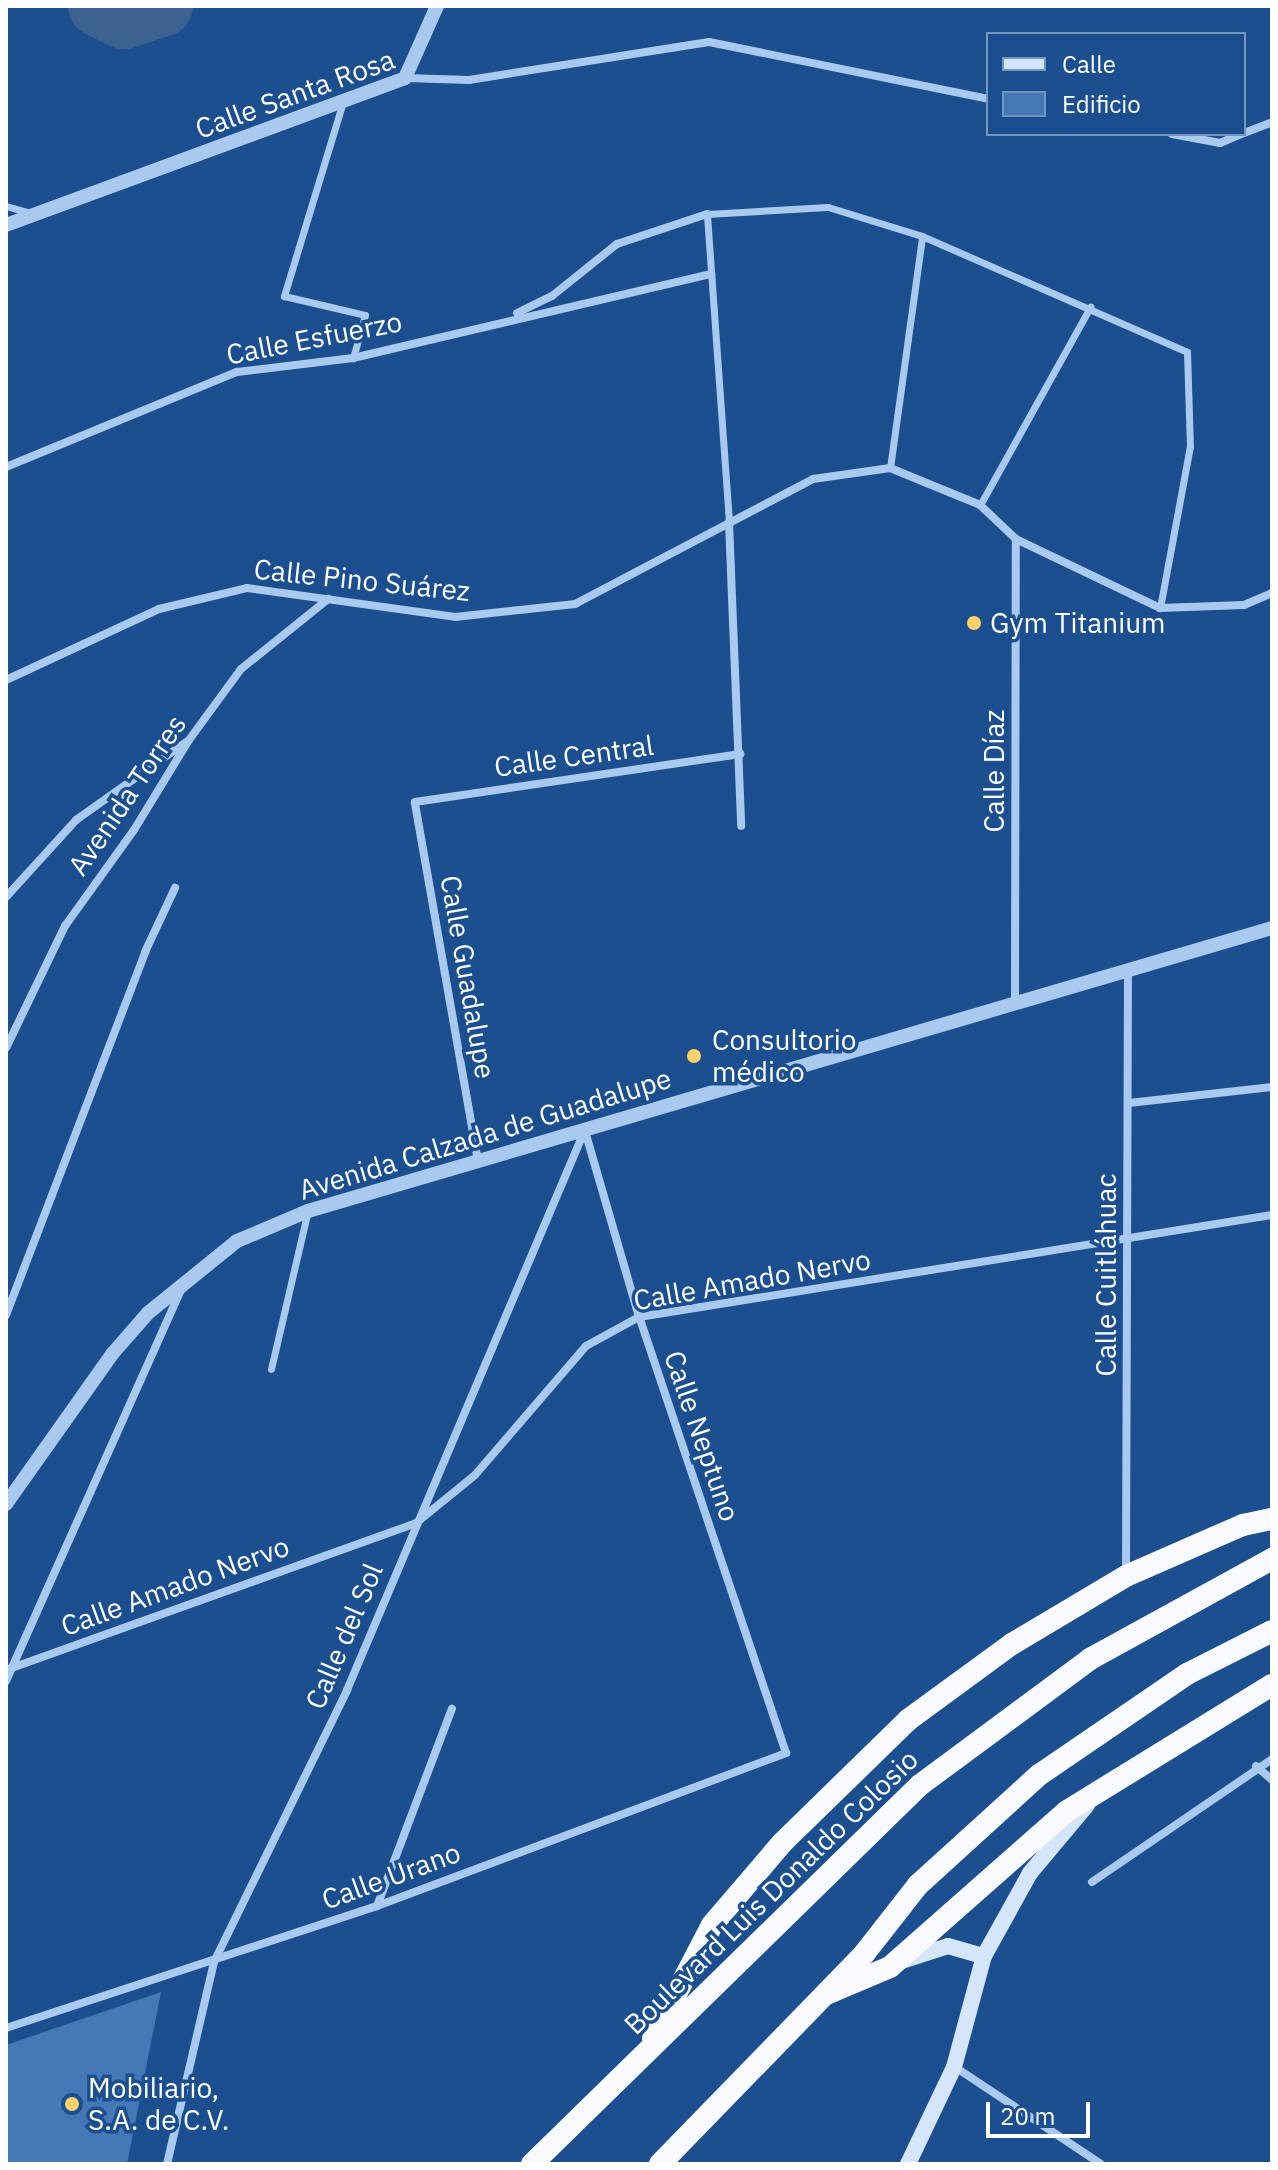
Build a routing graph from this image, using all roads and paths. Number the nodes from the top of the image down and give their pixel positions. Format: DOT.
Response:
graph roads {
  1 [pos="437,6"];
  2 [pos="405,78"];
  3 [pos="986,99"];
  4 [pos="342,105"];
  5 [pos="1272,122"];
  6 [pos="1246,133"];
  7 [pos="1183,136"];
  8 [pos="1238,136"];
  9 [pos="6,206"];
  10 [pos="36,214"];
  11 [pos="707,214"];
  12 [pos="6,225"];
  13 [pos="922,236"];
  14 [pos="711,274"];
  15 [pos="1090,307"];
  16 [pos="501,320"];
  17 [pos="353,358"];
  18 [pos="6,467"];
  19 [pos="890,468"];
  20 [pos="980,505"];
  21 [pos="729,522"];
  22 [pos="1016,539"];
  23 [pos="1272,593"];
  24 [pos="328,598"];
  25 [pos="1160,608"];
  26 [pos="6,680"];
  27 [pos="189,740"];
  28 [pos="740,754"];
  29 [pos="415,802"];
  30 [pos="741,826"];
  31 [pos="175,888"];
  32 [pos="6,897"];
  33 [pos="1272,928"];
  34 [pos="1128,974"];
  35 [pos="1015,1003"];
  36 [pos="6,1048"];
  37 [pos="1272,1087"];
  38 [pos="1129,1103"];
  39 [pos="585,1131"];
  40 [pos="478,1161"];
  41 [pos="308,1211"];
  42 [pos="1272,1215"];
  43 [pos="1128,1239"];
  44 [pos="186,1279"];
  45 [pos="6,1315"];
  46 [pos="639,1317"];
  47 [pos="271,1369"];
  48 [pos="6,1504"];
  49 [pos="1272,1519"];
  50 [pos="416,1523"];
  51 [pos="1272,1559"];
  52 [pos="1126,1576"];
  53 [pos="1272,1631"];
  54 [pos="9,1669"];
  55 [pos="6,1681"];
  56 [pos="1272,1685"];
  57 [pos="452,1709"];
  58 [pos="786,1753"];
  59 [pos="1272,1759"];
  60 [pos="1256,1766"];
  61 [pos="1272,1780"];
  62 [pos="1092,1798"];
  63 [pos="1092,1882"];
  64 [pos="377,1906"];
  65 [pos="984,1956"];
  66 [pos="214,1962"];
  67 [pos="890,1967"];
  68 [pos="824,1995"];
  69 [pos="6,2028"];
  70 [pos="647,2052"];
  71 [pos="954,2067"];
  72 [pos="167,2164"];
  73 [pos="532,2164"];
  74 [pos="660,2164"];
  75 [pos="908,2164"];
  76 [pos="1101,2164"];
  1 -- 2 [label="street"];
  2 -- 3 [label="street, Calle Santa Rosa"];
  2 -- 4 [label="street, Calle Santa Rosa"];
  4 -- 10 [label="street, Calle Santa Rosa"];
  4 -- 17 [label="street"];
  5 -- 6 [label="street"];
  7 -- 8 [label="street"];
  9 -- 10 [label="street"];
  10 -- 12 [label="street, Calle Santa Rosa"];
  11 -- 13 [label="street"];
  11 -- 14 [label="street"];
  11 -- 16 [label="street"];
  13 -- 15 [label="street"];
  13 -- 19 [label="street"];
  14 -- 16 [label="street"];
  14 -- 21 [label="street"];
  15 -- 20 [label="street"];
  15 -- 25 [label="street"];
  16 -- 17 [label="street, Calle Esfuerzo"];
  17 -- 18 [label="street, Calle Esfuerzo"];
  19 -- 20 [label="street"];
  19 -- 21 [label="street, Calle Pino Suárez"];
  20 -- 22 [label="street"];
  21 -- 24 [label="street, Calle Pino Suárez"];
  21 -- 28 [label="street"];
  22 -- 25 [label="street"];
  22 -- 35 [label="street, Calle Díaz"];
  23 -- 25 [label="street"];
  24 -- 26 [label="street, Calle Pino Suárez"];
  24 -- 27 [label="street, Avenida Torres"];
  27 -- 32 [label="street"];
  27 -- 36 [label="street, Avenida Torres"];
  28 -- 29 [label="street, Calle Central"];
  28 -- 30 [label="street"];
  29 -- 40 [label="street, Calle Guadalupe"];
  31 -- 45 [label="street"];
  33 -- 34 [label="street, Avenida Calzada de Guadalupe"];
  34 -- 35 [label="street, Avenida Calzada de Guadalupe"];
  34 -- 38 [label="street, Calle Cuitláhuac"];
  35 -- 39 [label="street, Avenida Calzada de Guadalupe"];
  37 -- 38 [label="street"];
  38 -- 43 [label="street, Calle Cuitláhuac"];
  39 -- 40 [label="street, Avenida Calzada de Guadalupe"];
  39 -- 46 [label="street, Calle Neptuno"];
  39 -- 50 [label="street, Calle del Sol"];
  40 -- 41 [label="street, Avenida Calzada de Guadalupe"];
  41 -- 44 [label="street, Avenida Calzada de Guadalupe"];
  41 -- 47 [label="street"];
  42 -- 43 [label="street, Calle Amado Nervo"];
  43 -- 46 [label="street, Calle Amado Nervo"];
  43 -- 52 [label="street, Calle Cuitláhuac"];
  44 -- 48 [label="street, Avenida Calzada de Guadalupe"];
  44 -- 54 [label="street"];
  46 -- 50 [label="street, Calle Amado Nervo"];
  46 -- 58 [label="street, Calle Neptuno"];
  49 -- 52 [label="highway"];
  50 -- 54 [label="street, Calle Amado Nervo"];
  50 -- 66 [label="street, Calle del Sol"];
  51 -- 70 [label="highway, Boulevard Luis Donaldo Colosio"];
  52 -- 70 [label="highway"];
  53 -- 68 [label="highway"];
  54 -- 55 [label="street"];
  56 -- 62 [label="highway"];
  57 -- 64 [label="street"];
  58 -- 64 [label="street, Calle Urano"];
  59 -- 60 [label="street"];
  60 -- 61 [label="street"];
  60 -- 63 [label="street"];
  62 -- 65 [label="main road"];
  62 -- 67 [label="highway"];
  64 -- 66 [label="street, Calle Urano"];
  65 -- 67 [label="main road"];
  65 -- 71 [label="main road"];
  66 -- 69 [label="street, Calle Urano"];
  66 -- 72 [label="street, Calle del Sol"];
  67 -- 68 [label="highway"];
  68 -- 74 [label="highway"];
  70 -- 73 [label="highway, Boulevard Luis Donaldo Colosio"];
  71 -- 75 [label="main road"];
  71 -- 76 [label="street"];
}
